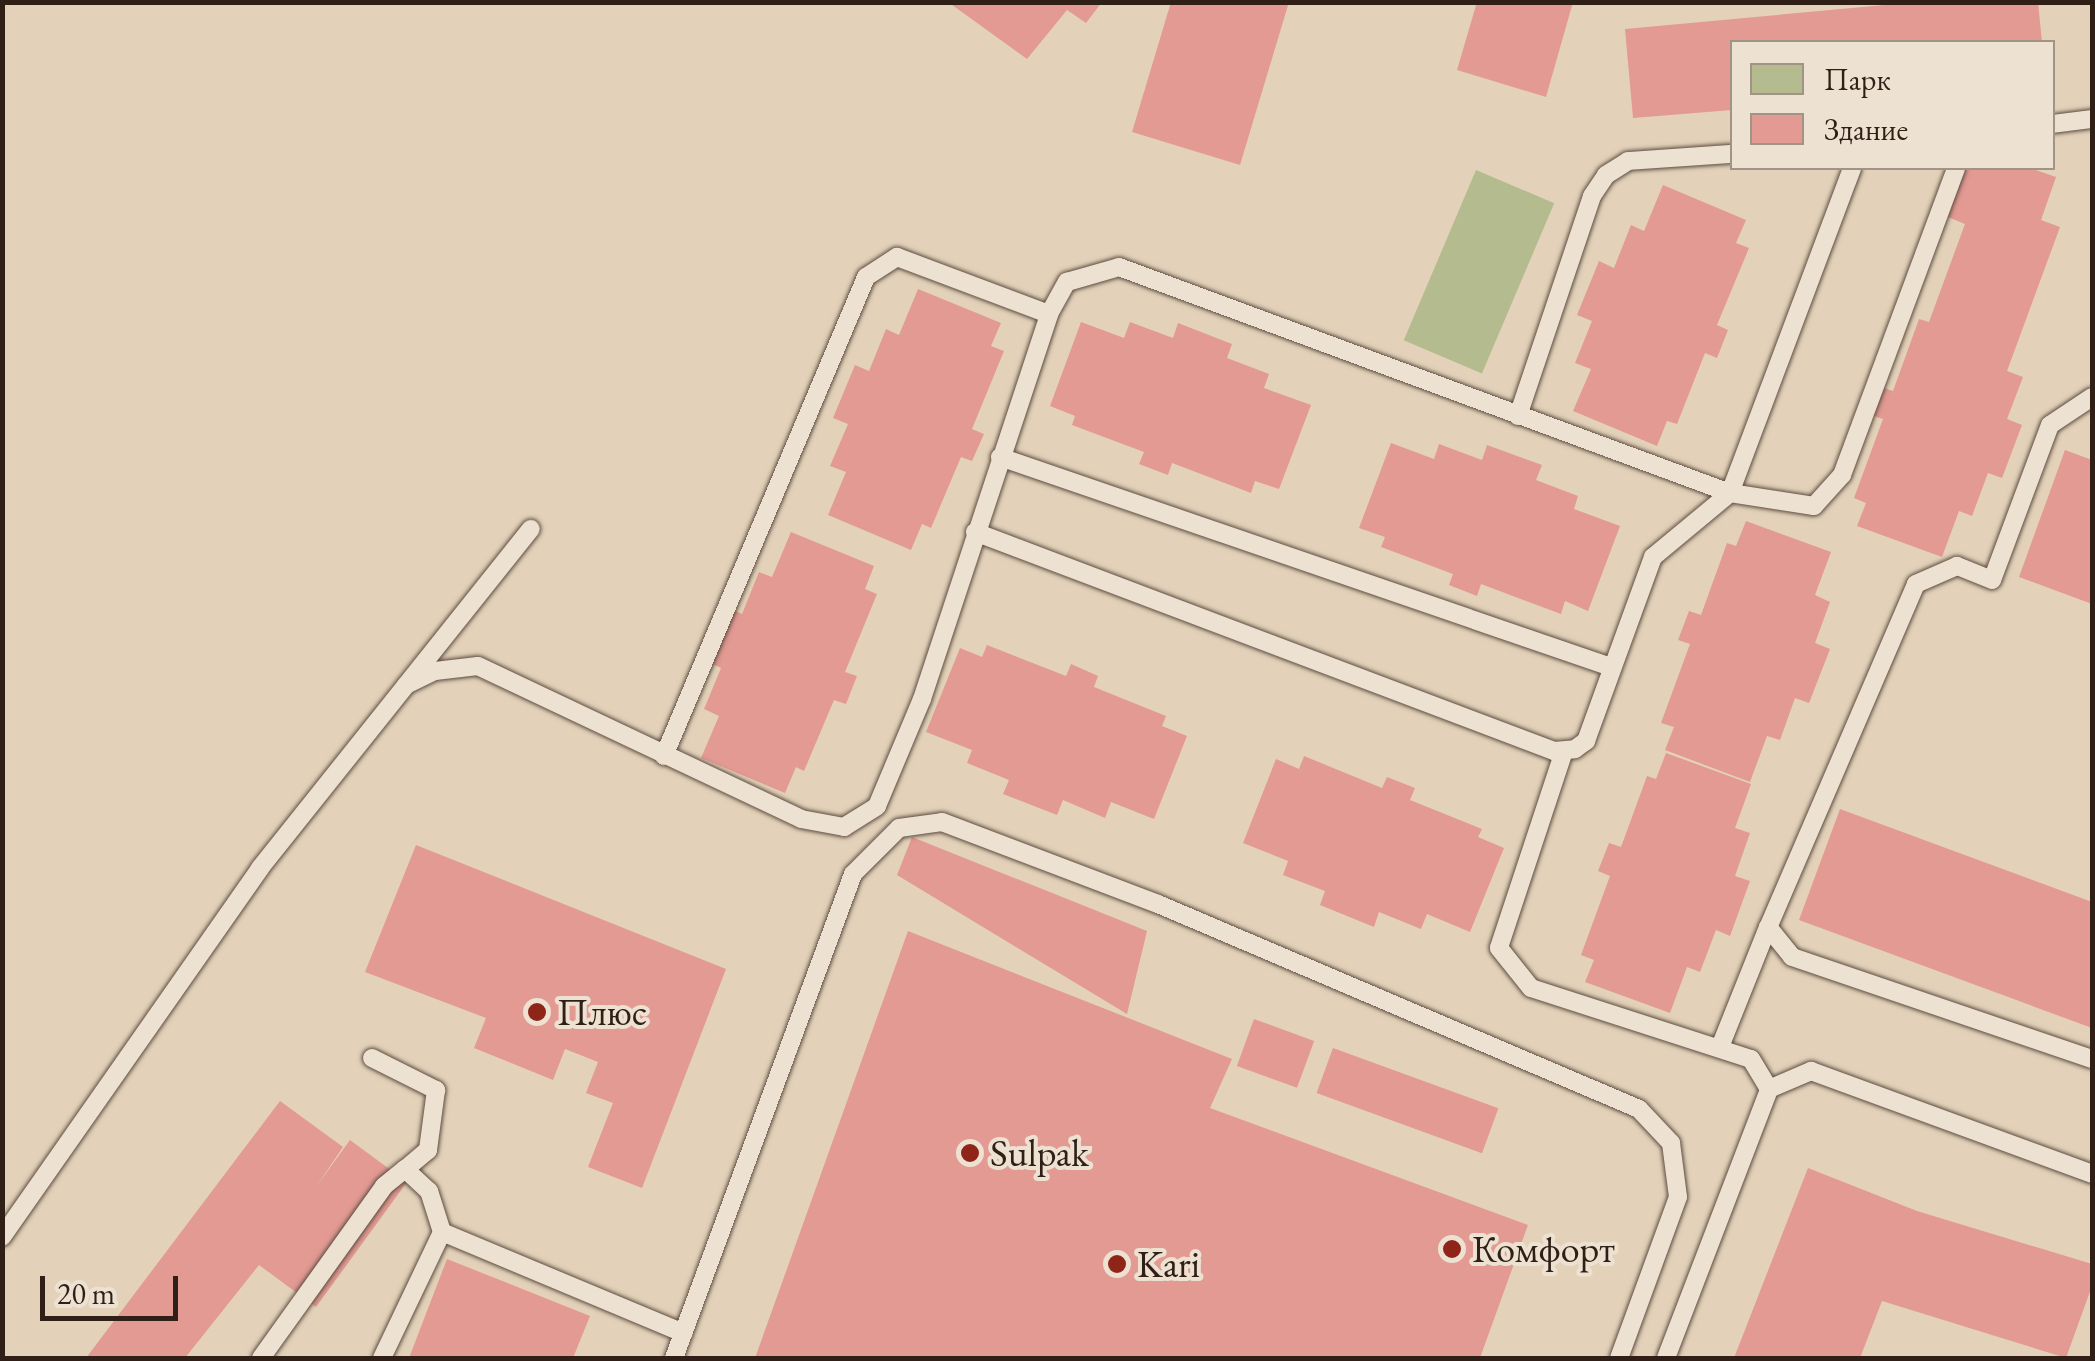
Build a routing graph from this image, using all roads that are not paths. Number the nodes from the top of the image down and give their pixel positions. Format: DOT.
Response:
graph roads {
  1 [pos="2092,119"];
  2 [pos="2055,124"];
  3 [pos="1730,154"];
  4 [pos="1851,170"];
  5 [pos="1955,170"];
  6 [pos="1049,314"];
  7 [pos="2092,397"];
  8 [pos="1518,416"];
  9 [pos="1000,456"];
  10 [pos="1730,493"];
  11 [pos="531,529"];
  12 [pos="975,532"];
  13 [pos="1608,666"];
  14 [pos="406,685"];
  15 [pos="1564,750"];
  16 [pos="664,756"];
  17 [pos="1768,926"];
  18 [pos="1720,1048"];
  19 [pos="372,1058"];
  20 [pos="2092,1058"];
  21 [pos="1769,1089"];
  22 [pos="405,1170"];
  23 [pos="2092,1174"];
  24 [pos="442,1232"];
  25 [pos="2,1237"];
  26 [pos="684,1333"];
  27 [pos="261,1358"];
  28 [pos="382,1358"];
  29 [pos="674,1358"];
  30 [pos="1620,1358"];
  31 [pos="1666,1358"];
  1 -- 2 [label="lane"];
  3 -- 8 [label="lane"];
  4 -- 10 [label="lane"];
  5 -- 10 [label="lane"];
  6 -- 8 [label="lane"];
  6 -- 9 [label="lane"];
  6 -- 16 [label="lane"];
  7 -- 17 [label="lane"];
  8 -- 10 [label="lane"];
  9 -- 12 [label="lane"];
  9 -- 13 [label="lane"];
  10 -- 13 [label="lane"];
  11 -- 14 [label="lane"];
  12 -- 15 [label="lane"];
  12 -- 16 [label="lane"];
  13 -- 15 [label="lane"];
  14 -- 16 [label="lane"];
  14 -- 25 [label="lane"];
  15 -- 18 [label="lane"];
  17 -- 18 [label="lane"];
  17 -- 20 [label="lane"];
  18 -- 21 [label="lane"];
  19 -- 22 [label="lane"];
  21 -- 23 [label="lane"];
  21 -- 31 [label="lane"];
  22 -- 24 [label="lane"];
  22 -- 27 [label="lane"];
  24 -- 26 [label="lane"];
  24 -- 28 [label="lane"];
  26 -- 29 [label="lane"];
  26 -- 30 [label="lane"];
}
